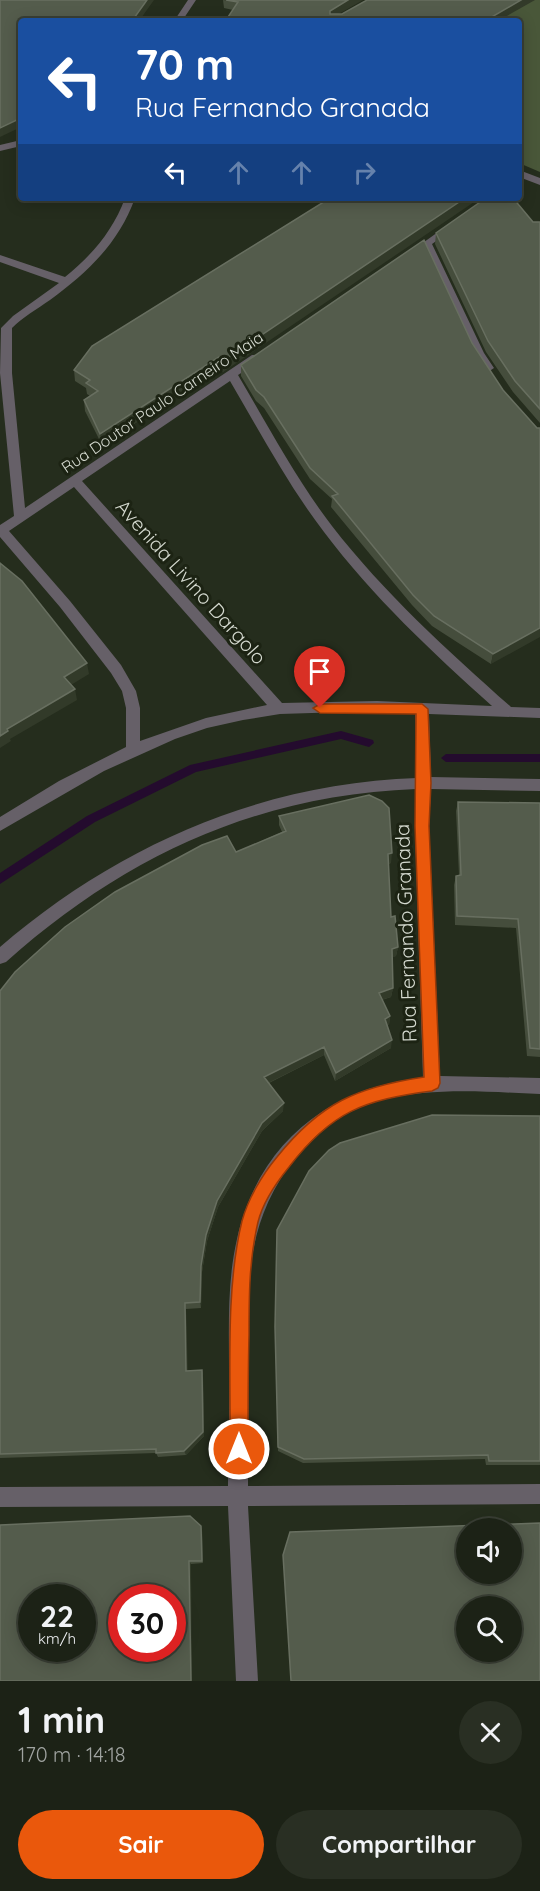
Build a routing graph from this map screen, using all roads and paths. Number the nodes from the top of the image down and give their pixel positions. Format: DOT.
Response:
graph roads {
  1 [pos="192,0"];
  2 [pos="184,12"];
  3 [pos="180,18"];
  4 [pos="191,18"];
  5 [pos="18,144"];
  6 [pos="0,148"];
  7 [pos="522,175"];
  8 [pos="540,182"];
  9 [pos="128,201"];
  10 [pos="464,218"];
  11 [pos="427,244"];
  12 [pos="0,258"];
  13 [pos="398,263"];
  14 [pos="68,282"];
  15 [pos="4,326"];
  16 [pos="262,354"];
  17 [pos="232,374"];
  18 [pos="2,375"];
  19 [pos="495,379"];
  20 [pos="75,481"];
  21 [pos="20,518"];
  22 [pos="1,531"];
  23 [pos="279,709"];
  24 [pos="422,709"];
  25 [pos="508,712"];
  26 [pos="540,713"];
  27 [pos="133,750"];
  28 [pos="424,783"];
  29 [pos="540,785"];
  30 [pos="0,825"];
  31 [pos="0,957"];
  32 [pos="432,1083"];
  33 [pos="540,1086"];
  34 [pos="540,1494"];
  35 [pos="238,1495"];
  36 [pos="0,1497"];
  37 [pos="247,1681"];
  1 -- 2 [label="street"];
  2 -- 3 [label="street"];
  2 -- 4 [label="street"];
  5 -- 6 [label="street"];
  7 -- 8 [label="street"];
  9 -- 14 [label="street"];
  10 -- 11 [label="street"];
  11 -- 13 [label="street"];
  11 -- 19 [label="street"];
  12 -- 14 [label="street"];
  14 -- 15 [label="street"];
  15 -- 18 [label="street"];
  16 -- 17 [label="street, Rua Doutor Paulo Carneiro Maia"];
  17 -- 20 [label="street, Rua Doutor Paulo Carneiro Maia"];
  17 -- 25 [label="street"];
  18 -- 21 [label="street"];
  20 -- 21 [label="street, Rua Doutor Paulo Carneiro Maia"];
  20 -- 23 [label="street, Avenida Livino Dargolo"];
  21 -- 22 [label="street, Rua Doutor Paulo Carneiro Maia"];
  22 -- 27 [label="street"];
  23 -- 24 [label="street"];
  23 -- 27 [label="street"];
  24 -- 25 [label="street"];
  24 -- 28 [label="street, Rua Fernando Granada"];
  25 -- 26 [label="street"];
  27 -- 30 [label="street"];
  28 -- 29 [label="street"];
  28 -- 31 [label="street"];
  28 -- 32 [label="street, Rua Fernando Granada"];
  32 -- 33 [label="street"];
  32 -- 35 [label="street"];
  34 -- 35 [label="street"];
  35 -- 36 [label="street"];
  35 -- 37 [label="street"];
}
